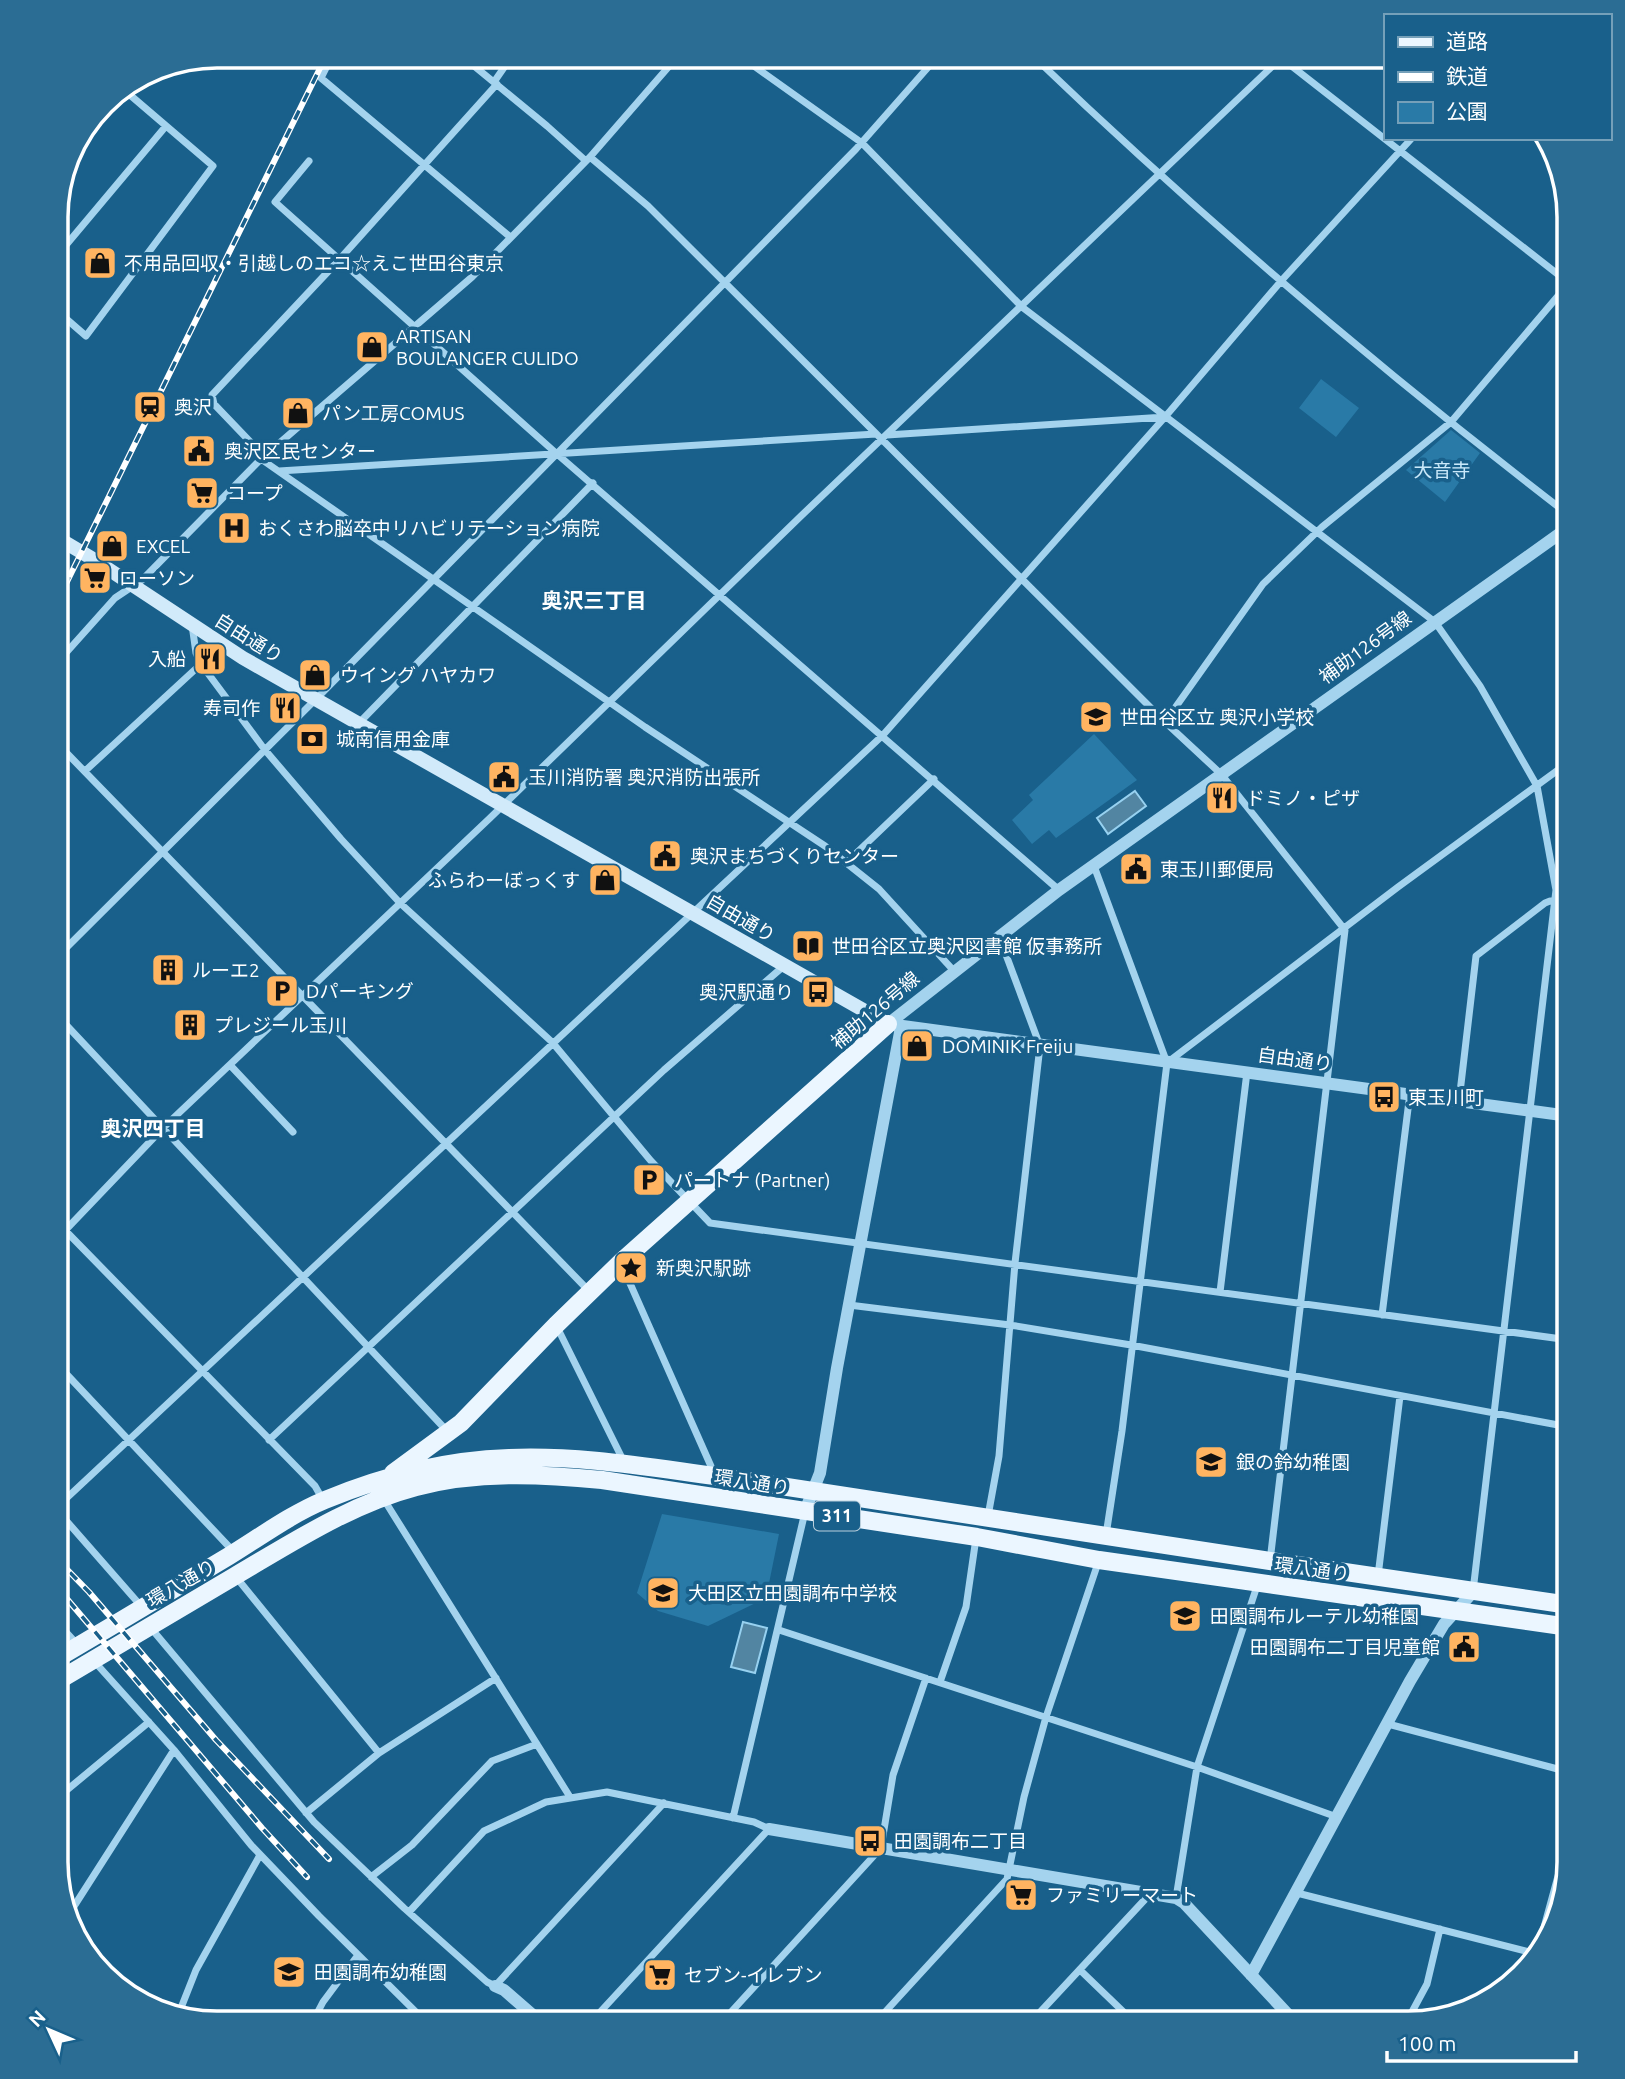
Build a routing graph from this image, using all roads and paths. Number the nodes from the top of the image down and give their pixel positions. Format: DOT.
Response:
graph roads {
  1 [pos="326,68"];
  2 [pos="477,68"];
  3 [pos="504,68"];
  4 [pos="667,68"];
  5 [pos="757,68"];
  6 [pos="927,69"];
  7 [pos="1047,69"];
  8 [pos="1270,69"];
  9 [pos="1297,69"];
  10 [pos="495,83"];
  11 [pos="130,96"];
  12 [pos="166,126"];
  13 [pos="1384,139"];
  14 [pos="1385,140"];
  15 [pos="1410,140"];
  16 [pos="862,143"];
  17 [pos="1400,152"];
  18 [pos="588,159"];
  19 [pos="309,161"];
  20 [pos="426,164"];
  21 [pos="1160,175"];
  22 [pos="509,236"];
  23 [pos="69,242"];
  24 [pos="338,261"];
  25 [pos="1557,274"];
  26 [pos="1282,281"];
  27 [pos="723,284"];
  28 [pos="1557,297"];
  29 [pos="1022,307"];
  30 [pos="69,321"];
  31 [pos="413,327"];
  32 [pos="1165,417"];
  33 [pos="1451,422"];
  34 [pos="882,436"];
  35 [pos="556,454"];
  36 [pos="261,459"];
  37 [pos="278,471"];
  38 [pos="593,484"];
  39 [pos="1557,506"];
  40 [pos="1318,532"];
  41 [pos="1557,536"];
  42 [pos="69,545"];
  43 [pos="1021,577"];
  44 [pos="433,580"];
  45 [pos="133,585"];
  46 [pos="720,594"];
  47 [pos="473,606"];
  48 [pos="1436,622"];
  49 [pos="192,625"];
  50 [pos="69,650"];
  51 [pos="201,664"];
  52 [pos="316,699"];
  53 [pos="609,701"];
  54 [pos="1166,722"];
  55 [pos="358,724"];
  56 [pos="883,735"];
  57 [pos="265,750"];
  58 [pos="69,755"];
  59 [pos="85,771"];
  60 [pos="1557,771"];
  61 [pos="1220,774"];
  62 [pos="934,779"];
  63 [pos="1537,786"];
  64 [pos="503,806"];
  65 [pos="790,822"];
  66 [pos="163,852"];
  67 [pos="846,863"];
  68 [pos="1094,866"];
  69 [pos="1059,890"];
  70 [pos="1557,898"];
  71 [pos="1554,901"];
  72 [pos="400,903"];
  73 [pos="693,913"];
  74 [pos="1345,930"];
  75 [pos="999,935"];
  76 [pos="69,946"];
  77 [pos="785,965"];
  78 [pos="954,971"];
  79 [pos="303,996"];
  80 [pos="894,1026"];
  81 [pos="69,1027"];
  82 [pos="552,1042"];
  83 [pos="1040,1046"];
  84 [pos="1167,1062"];
  85 [pos="230,1065"];
  86 [pos="1247,1072"];
  87 [pos="1326,1082"];
  88 [pos="1410,1093"];
  89 [pos="1458,1101"];
  90 [pos="1530,1111"];
  91 [pos="1557,1114"];
  92 [pos="614,1117"];
  93 [pos="163,1128"];
  94 [pos="293,1132"];
  95 [pos="446,1143"];
  96 [pos="688,1201"];
  97 [pos="513,1212"];
  98 [pos="68,1225"];
  99 [pos="68,1234"];
  100 [pos="860,1244"];
  101 [pos="621,1262"];
  102 [pos="1015,1263"];
  103 [pos="303,1277"];
  104 [pos="1139,1281"];
  105 [pos="590,1292"];
  106 [pos="1220,1292"];
  107 [pos="1300,1302"];
  108 [pos="849,1305"];
  109 [pos="1382,1315"];
  110 [pos="556,1325"];
  111 [pos="1010,1325"];
  112 [pos="1504,1330"];
  113 [pos="1557,1338"];
  114 [pos="1131,1345"];
  115 [pos="368,1347"];
  116 [pos="201,1370"];
  117 [pos="1293,1374"];
  118 [pos="68,1376"];
  119 [pos="1400,1396"];
  120 [pos="1495,1413"];
  121 [pos="1557,1425"];
  122 [pos="448,1432"];
  123 [pos="129,1440"];
  124 [pos="269,1440"];
  125 [pos="625,1464"];
  126 [pos="715,1476"];
  127 [pos="387,1478"];
  128 [pos="815,1490"];
  129 [pos="68,1497"];
  130 [pos="383,1497"];
  131 [pos="323,1500"];
  132 [pos="805,1511"];
  133 [pos="987,1518"];
  134 [pos="68,1523"];
  135 [pos="1106,1536"];
  136 [pos="977,1537"];
  137 [pos="235,1552"];
  138 [pos="1099,1560"];
  139 [pos="1270,1561"];
  140 [pos="235,1576"];
  141 [pos="1378,1577"];
  142 [pos="1259,1583"];
  143 [pos="1473,1592"];
  144 [pos="1557,1603"];
  145 [pos="143,1608"];
  146 [pos="1457,1611"];
  147 [pos="1557,1625"];
  148 [pos="68,1630"];
  149 [pos="143,1630"];
  150 [pos="779,1630"];
  151 [pos="85,1642"];
  152 [pos="68,1652"];
  153 [pos="99,1656"];
  154 [pos="68,1675"];
  155 [pos="496,1678"];
  156 [pos="926,1678"];
  157 [pos="940,1682"];
  158 [pos="1046,1717"];
  159 [pos="149,1722"];
  160 [pos="1388,1724"];
  161 [pos="537,1744"];
  162 [pos="174,1750"];
  163 [pos="379,1753"];
  164 [pos="1198,1768"];
  165 [pos="1557,1769"];
  166 [pos="68,1789"];
  167 [pos="570,1797"];
  168 [pos="664,1803"];
  169 [pos="306,1813"];
  170 [pos="1337,1817"];
  171 [pos="733,1818"];
  172 [pos="769,1829"];
  173 [pos="881,1848"];
  174 [pos="260,1855"];
  175 [pos="1010,1870"];
  176 [pos="371,1877"];
  177 [pos="1297,1893"];
  178 [pos="1150,1894"];
  179 [pos="1176,1899"];
  180 [pos="73,1901"];
  181 [pos="409,1912"];
  182 [pos="1440,1929"];
  183 [pos="1528,1951"];
  184 [pos="358,1955"];
  185 [pos="1080,1970"];
  186 [pos="1251,1975"];
  187 [pos="495,1986"];
  188 [pos="182,2006"];
  189 [pos="318,2011"];
  190 [pos="415,2011"];
  191 [pos="528,2011"];
  192 [pos="601,2011"];
  193 [pos="733,2011"];
  194 [pos="886,2011"];
  195 [pos="1041,2011"];
  196 [pos="1123,2011"];
  197 [pos="1285,2011"];
  198 [pos="1413,2011"];
  1 -- 20 [label="street"];
  2 -- 10 [label="street"];
  3 -- 10 [label="street"];
  4 -- 18 [label="street"];
  5 -- 16 [label="street"];
  6 -- 16 [label="street"];
  7 -- 21 [label="street"];
  8 -- 21 [label="street"];
  9 -- 13 [label="street"];
  10 -- 18 [label="street"];
  10 -- 20 [label="street"];
  11 -- 12 [label="street"];
  12 -- 23 [label="street"];
  12 -- 30 [label="street"];
  14 -- 17 [label="street"];
  15 -- 17 [label="street"];
  16 -- 27 [label="street"];
  16 -- 29 [label="street"];
  17 -- 25 [label="street"];
  17 -- 26 [label="street"];
  18 -- 22 [label="street"];
  18 -- 27 [label="street"];
  19 -- 24 [label="street"];
  20 -- 22 [label="street"];
  20 -- 24 [label="street"];
  21 -- 26 [label="street"];
  21 -- 29 [label="street"];
  22 -- 31 [label="street"];
  24 -- 31 [label="street"];
  24 -- 36 [label="street"];
  26 -- 32 [label="street"];
  26 -- 33 [label="street"];
  27 -- 34 [label="street"];
  27 -- 35 [label="street"];
  28 -- 33 [label="street"];
  29 -- 32 [label="street"];
  29 -- 34 [label="street"];
  31 -- 35 [label="street"];
  31 -- 36 [label="street"];
  32 -- 34 [label="street"];
  32 -- 40 [label="street"];
  32 -- 43 [label="street"];
  33 -- 39 [label="street"];
  33 -- 40 [label="street"];
  34 -- 35 [label="street"];
  34 -- 43 [label="street"];
  34 -- 46 [label="street"];
  35 -- 37 [label="street"];
  35 -- 38 [label="street"];
  35 -- 44 [label="street"];
  36 -- 37 [label="street"];
  36 -- 45 [label="street"];
  37 -- 44 [label="street"];
  38 -- 46 [label="street"];
  38 -- 47 [label="street"];
  40 -- 48 [label="street"];
  40 -- 54 [label="street"];
  41 -- 48 [label="street, 補助126号線"];
  42 -- 45 [label="main road, 自由通り"];
  43 -- 54 [label="street"];
  43 -- 56 [label="street"];
  44 -- 47 [label="street"];
  44 -- 52 [label="street"];
  45 -- 49 [label="main road, 自由通り"];
  45 -- 50 [label="street"];
  46 -- 53 [label="street"];
  46 -- 56 [label="street"];
  47 -- 53 [label="street"];
  47 -- 55 [label="street"];
  48 -- 61 [label="street, 補助126号線"];
  48 -- 63 [label="street"];
  49 -- 51 [label="street"];
  49 -- 52 [label="main road, 自由通り"];
  51 -- 57 [label="street"];
  51 -- 59 [label="street"];
  52 -- 55 [label="main road, 自由通り"];
  52 -- 57 [label="street"];
  53 -- 64 [label="street"];
  53 -- 65 [label="street"];
  54 -- 61 [label="street"];
  55 -- 64 [label="main road, 自由通り"];
  56 -- 62 [label="street"];
  56 -- 65 [label="street"];
  57 -- 66 [label="street"];
  57 -- 72 [label="street"];
  58 -- 59 [label="street"];
  59 -- 66 [label="street"];
  60 -- 63 [label="street"];
  61 -- 68 [label="street, 補助126号線"];
  61 -- 74 [label="street"];
  62 -- 67 [label="street"];
  62 -- 69 [label="street"];
  63 -- 71 [label="street"];
  63 -- 74 [label="street"];
  64 -- 72 [label="street"];
  64 -- 73 [label="main road, 自由通り"];
  65 -- 67 [label="street"];
  65 -- 73 [label="street"];
  66 -- 76 [label="street"];
  66 -- 79 [label="street"];
  67 -- 78 [label="street"];
  68 -- 69 [label="street, 補助126号線"];
  68 -- 84 [label="street"];
  69 -- 75 [label="street, 補助126号線"];
  70 -- 71 [label="street"];
  71 -- 89 [label="street"];
  71 -- 90 [label="street"];
  72 -- 79 [label="street"];
  72 -- 82 [label="street"];
  73 -- 77 [label="main road, 自由通り"];
  73 -- 82 [label="street"];
  74 -- 84 [label="street"];
  74 -- 87 [label="street"];
  75 -- 78 [label="street, 補助126号線"];
  75 -- 83 [label="street"];
  77 -- 80 [label="main road, 自由通り"];
  77 -- 92 [label="street"];
  78 -- 80 [label="street, 補助126号線"];
  79 -- 85 [label="street"];
  79 -- 95 [label="street"];
  80 -- 83 [label="street, 自由通り"];
  80 -- 96 [label="main road, 補助126号線 / 311"];
  80 -- 100 [label="street"];
  81 -- 93 [label="street"];
  82 -- 92 [label="street"];
  82 -- 95 [label="street"];
  83 -- 84 [label="street, 自由通り"];
  83 -- 102 [label="street"];
  84 -- 86 [label="street, 自由通り"];
  84 -- 104 [label="street"];
  85 -- 93 [label="street"];
  85 -- 94 [label="street"];
  86 -- 87 [label="street, 自由通り"];
  86 -- 106 [label="street"];
  87 -- 88 [label="street, 自由通り"];
  87 -- 107 [label="street"];
  88 -- 89 [label="street, 自由通り"];
  88 -- 109 [label="street"];
  89 -- 90 [label="street, 自由通り"];
  90 -- 91 [label="street, 自由通り"];
  90 -- 112 [label="street"];
  92 -- 96 [label="street"];
  92 -- 97 [label="street"];
  93 -- 98 [label="street"];
  93 -- 103 [label="street"];
  95 -- 97 [label="street"];
  95 -- 103 [label="street"];
  96 -- 100 [label="street"];
  96 -- 101 [label="main road, 補助126号線 / 311"];
  97 -- 105 [label="street"];
  97 -- 115 [label="street"];
  99 -- 116 [label="street"];
  100 -- 102 [label="street"];
  100 -- 108 [label="street"];
  101 -- 105 [label="main road, 補助126号線 / 311"];
  101 -- 126 [label="street"];
  102 -- 104 [label="street"];
  102 -- 111 [label="street"];
  103 -- 115 [label="street"];
  103 -- 116 [label="street"];
  104 -- 106 [label="street"];
  104 -- 114 [label="street"];
  105 -- 110 [label="main road, 補助126号線 / 311"];
  106 -- 107 [label="street"];
  107 -- 109 [label="street"];
  107 -- 117 [label="street"];
  108 -- 111 [label="street"];
  108 -- 128 [label="street"];
  109 -- 112 [label="street"];
  110 -- 122 [label="main road, 補助126号線 / 311"];
  110 -- 125 [label="street"];
  111 -- 114 [label="street"];
  111 -- 133 [label="street"];
  112 -- 113 [label="street"];
  112 -- 120 [label="street"];
  114 -- 117 [label="street"];
  114 -- 135 [label="street"];
  115 -- 122 [label="street"];
  115 -- 124 [label="street"];
  116 -- 123 [label="street"];
  116 -- 124 [label="street"];
  117 -- 119 [label="street"];
  117 -- 139 [label="street"];
  118 -- 123 [label="street"];
  119 -- 120 [label="street"];
  119 -- 141 [label="street"];
  120 -- 121 [label="street"];
  120 -- 143 [label="street"];
  122 -- 127 [label="main road, 補助126号線 / 311"];
  123 -- 129 [label="street"];
  123 -- 137 [label="street"];
  124 -- 131 [label="street"];
  125 -- 126 [label="main road, 環八通り / 311"];
  125 -- 127 [label="main road, 環八通り / 311"];
  126 -- 128 [label="main road, 環八通り / 311"];
  127 -- 131 [label="main road, 環八通り / 311"];
  128 -- 132 [label="street"];
  128 -- 133 [label="main road, 環八通り / 311"];
  130 -- 132 [label="main road, 環八通り / 311"];
  130 -- 140 [label="main road, 環八通り / 311"];
  130 -- 155 [label="street"];
  131 -- 137 [label="main road, 環八通り / 311"];
  132 -- 136 [label="main road, 環八通り / 311"];
  132 -- 150 [label="street"];
  133 -- 135 [label="main road, 環八通り / 311"];
  134 -- 145 [label="street"];
  135 -- 139 [label="main road, 環八通り / 311"];
  136 -- 138 [label="main road, 環八通り / 311"];
  136 -- 157 [label="street"];
  137 -- 145 [label="main road, 環八通り / 311"];
  138 -- 142 [label="main road, 環八通り / 311"];
  138 -- 158 [label="street"];
  139 -- 141 [label="main road, 環八通り / 311"];
  140 -- 149 [label="main road, 環八通り / 311"];
  140 -- 163 [label="street"];
  141 -- 143 [label="main road, 環八通り / 311"];
  142 -- 146 [label="main road, 環八通り / 311"];
  142 -- 164 [label="street"];
  143 -- 144 [label="main road, 環八通り / 311"];
  143 -- 146 [label="street"];
  145 -- 151 [label="main road, 環八通り / 311"];
  146 -- 147 [label="main road, 環八通り / 311"];
  146 -- 160 [label="street"];
  148 -- 151 [label="street"];
  149 -- 153 [label="main road, 環八通り / 311"];
  149 -- 169 [label="street"];
  150 -- 156 [label="street"];
  150 -- 171 [label="street"];
  151 -- 152 [label="main road, 環八通り / 311"];
  153 -- 154 [label="main road, 環八通り / 311"];
  153 -- 159 [label="street"];
  155 -- 161 [label="street"];
  155 -- 163 [label="street"];
  156 -- 157 [label="street"];
  156 -- 173 [label="street"];
  157 -- 158 [label="street"];
  158 -- 164 [label="street"];
  158 -- 175 [label="street"];
  159 -- 162 [label="street"];
  159 -- 166 [label="street"];
  160 -- 165 [label="street"];
  160 -- 170 [label="street"];
  161 -- 167 [label="street"];
  161 -- 176 [label="street"];
  162 -- 174 [label="street"];
  162 -- 180 [label="street"];
  163 -- 169 [label="street"];
  164 -- 170 [label="street"];
  164 -- 179 [label="street"];
  167 -- 168 [label="street"];
  167 -- 181 [label="street"];
  168 -- 171 [label="street"];
  168 -- 187 [label="street"];
  169 -- 176 [label="street"];
  170 -- 177 [label="street"];
  171 -- 172 [label="street"];
  172 -- 173 [label="street"];
  172 -- 192 [label="street"];
  173 -- 175 [label="street"];
  173 -- 193 [label="street"];
  174 -- 184 [label="street"];
  174 -- 188 [label="street"];
  175 -- 178 [label="street"];
  175 -- 194 [label="street"];
  176 -- 181 [label="street"];
  177 -- 182 [label="street"];
  177 -- 186 [label="street"];
  178 -- 179 [label="street"];
  178 -- 185 [label="street"];
  179 -- 186 [label="street"];
  181 -- 187 [label="street"];
  182 -- 183 [label="street"];
  182 -- 198 [label="street"];
  184 -- 189 [label="street"];
  184 -- 190 [label="street"];
  185 -- 195 [label="street"];
  185 -- 196 [label="street"];
  186 -- 197 [label="street"];
  187 -- 191 [label="street"];
}
